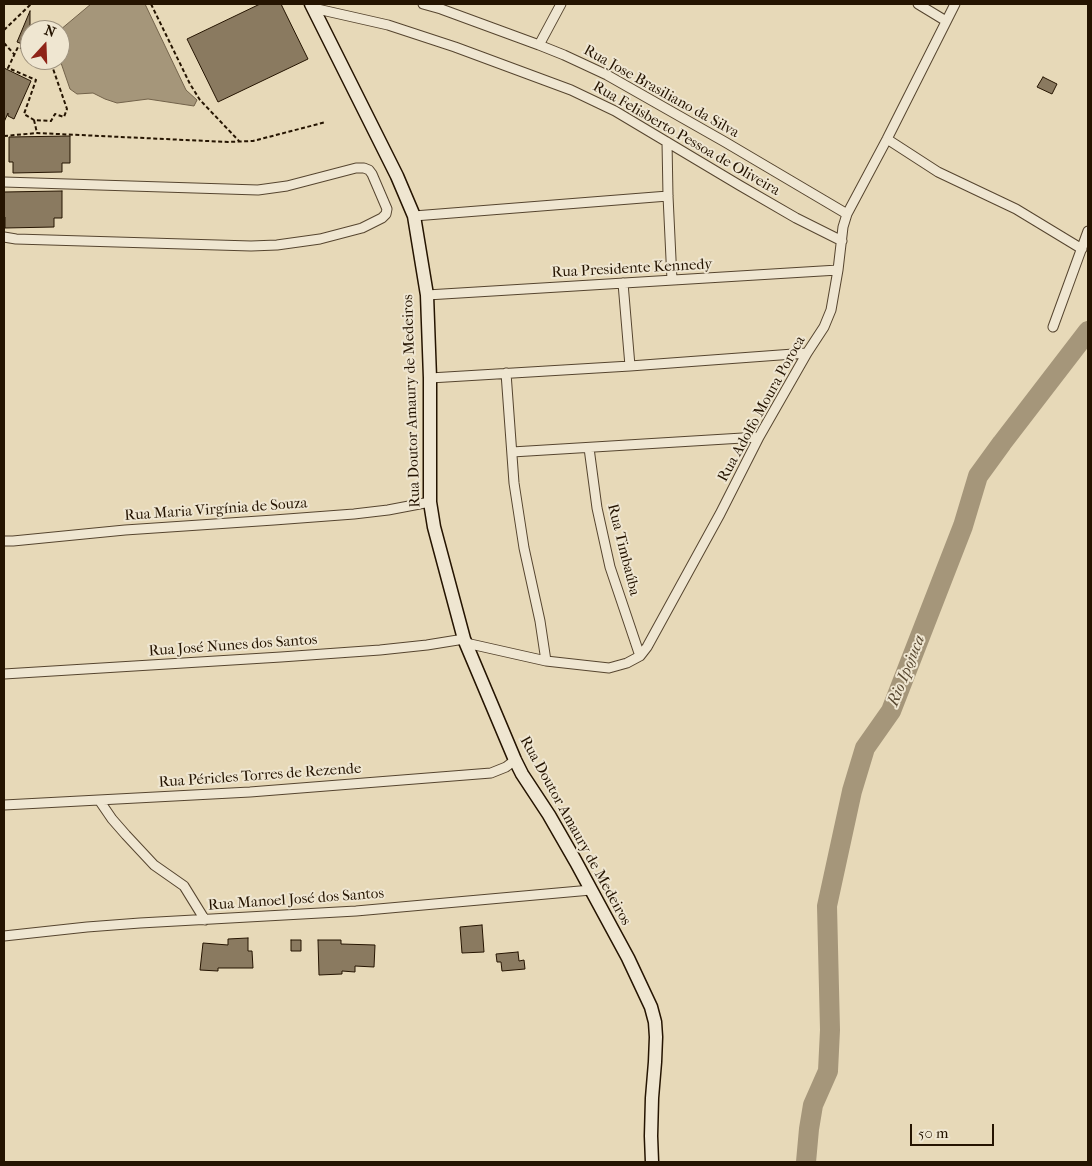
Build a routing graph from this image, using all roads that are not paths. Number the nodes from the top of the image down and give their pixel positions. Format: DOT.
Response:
graph roads {
  1 [pos="423,4"];
  2 [pos="561,4"];
  3 [pos="918,4"];
  4 [pos="955,4"];
  5 [pos="312,6"];
  6 [pos="946,21"];
  7 [pos="539,46"];
  8 [pos="887,139"];
  9 [pos="667,142"];
  10 [pos="4,182"];
  11 [pos="668,196"];
  12 [pos="847,214"];
  13 [pos="414,216"];
  14 [pos="1088,231"];
  15 [pos="4,237"];
  16 [pos="842,241"];
  17 [pos="1082,249"];
  18 [pos="838,270"];
  19 [pos="672,280"];
  20 [pos="623,283"];
  21 [pos="427,295"];
  22 [pos="1053,328"];
  23 [pos="807,354"];
  24 [pos="630,366"];
  25 [pos="506,373"];
  26 [pos="430,378"];
  27 [pos="758,437"];
  28 [pos="590,448"];
  29 [pos="512,452"];
  30 [pos="430,502"];
  31 [pos="4,541"];
  32 [pos="464,641"];
  33 [pos="640,656"];
  34 [pos="546,661"];
  35 [pos="4,674"];
  36 [pos="515,760"];
  37 [pos="99,800"];
  38 [pos="4,805"];
  39 [pos="591,890"];
  40 [pos="205,920"];
  41 [pos="4,936"];
  42 [pos="652,1162"];
  1 -- 7 [label="street, Rua Jose Brasiliano da Silva"];
  2 -- 7 [label="street"];
  3 -- 6 [label="street"];
  4 -- 6 [label="street, Rua Adolfo Moura Poroca"];
  5 -- 9 [label="street, Rua Felisberto Pessoa de Oliveira"];
  5 -- 13 [label="street, Rua Doutor Amaury de Medeiros"];
  6 -- 8 [label="street, Rua Adolfo Moura Poroca"];
  7 -- 12 [label="street, Rua Jose Brasiliano da Silva"];
  8 -- 12 [label="street, Rua Adolfo Moura Poroca"];
  8 -- 17 [label="street"];
  9 -- 11 [label="street"];
  9 -- 16 [label="street, Rua Felisberto Pessoa de Oliveira"];
  10 -- 15 [label="street"];
  11 -- 13 [label="street"];
  11 -- 19 [label="street"];
  12 -- 16 [label="street, Rua Adolfo Moura Poroca"];
  13 -- 21 [label="street, Rua Doutor Amaury de Medeiros"];
  14 -- 17 [label="street"];
  16 -- 18 [label="street, Rua Adolfo Moura Poroca"];
  17 -- 22 [label="street"];
  18 -- 19 [label="street, Rua Presidente Kennedy"];
  18 -- 23 [label="street, Rua Adolfo Moura Poroca"];
  19 -- 20 [label="street, Rua Presidente Kennedy"];
  20 -- 21 [label="street, Rua Presidente Kennedy"];
  20 -- 24 [label="street"];
  21 -- 26 [label="street, Rua Doutor Amaury de Medeiros"];
  23 -- 24 [label="street"];
  23 -- 27 [label="street, Rua Adolfo Moura Poroca"];
  24 -- 25 [label="street"];
  25 -- 26 [label="street"];
  25 -- 29 [label="street"];
  26 -- 30 [label="street, Rua Doutor Amaury de Medeiros"];
  27 -- 28 [label="street"];
  27 -- 33 [label="street, Rua Adolfo Moura Poroca"];
  28 -- 29 [label="street"];
  28 -- 33 [label="street, Rua Timbaúba"];
  29 -- 34 [label="street"];
  30 -- 31 [label="street, Rua Maria Virgínia de Souza"];
  30 -- 32 [label="street, Rua Doutor Amaury de Medeiros"];
  32 -- 34 [label="street"];
  32 -- 35 [label="street, Rua José Nunes dos Santos"];
  32 -- 36 [label="street, Rua Doutor Amaury de Medeiros"];
  33 -- 34 [label="street"];
  36 -- 37 [label="street, Rua Péricles Torres de Rezende"];
  36 -- 39 [label="street, Rua Doutor Amaury de Medeiros"];
  37 -- 38 [label="street, Rua Péricles Torres de Rezende"];
  37 -- 40 [label="street"];
  39 -- 40 [label="street, Rua Manoel José dos Santos"];
  39 -- 42 [label="street, Rua Doutor Amaury de Medeiros"];
  40 -- 41 [label="street, Rua Manoel José dos Santos"];
}
